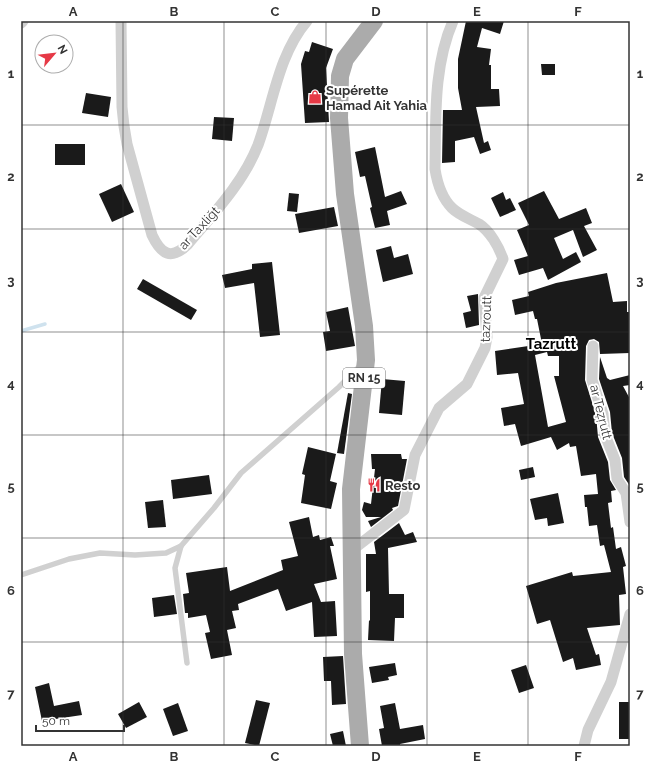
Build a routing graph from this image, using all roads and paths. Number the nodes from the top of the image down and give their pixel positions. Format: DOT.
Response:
graph roads {
  1 [pos="121,21"];
  2 [pos="307,21"];
  3 [pos="374,21"];
  4 [pos="453,21"];
  5 [pos="593,346"];
  6 [pos="366,360"];
  7 [pos="630,522"];
  8 [pos="181,546"];
  9 [pos="350,551"];
  10 [pos="21,575"];
  11 [pos="630,614"];
  12 [pos="187,663"];
  13 [pos="360,746"];
  14 [pos="584,746"];
  1 -- 2 [label="street, ar Taxliǧt"];
  3 -- 6 [label="main road, RN 15"];
  4 -- 9 [label="street, tazroutt"];
  5 -- 7 [label="street, ar Teẓṛutt"];
  6 -- 8 [label="lane"];
  6 -- 9 [label="main road, RN 15"];
  8 -- 10 [label="lane"];
  8 -- 12 [label="lane"];
  9 -- 13 [label="main road, RN 15"];
  11 -- 14 [label="street"];
}
